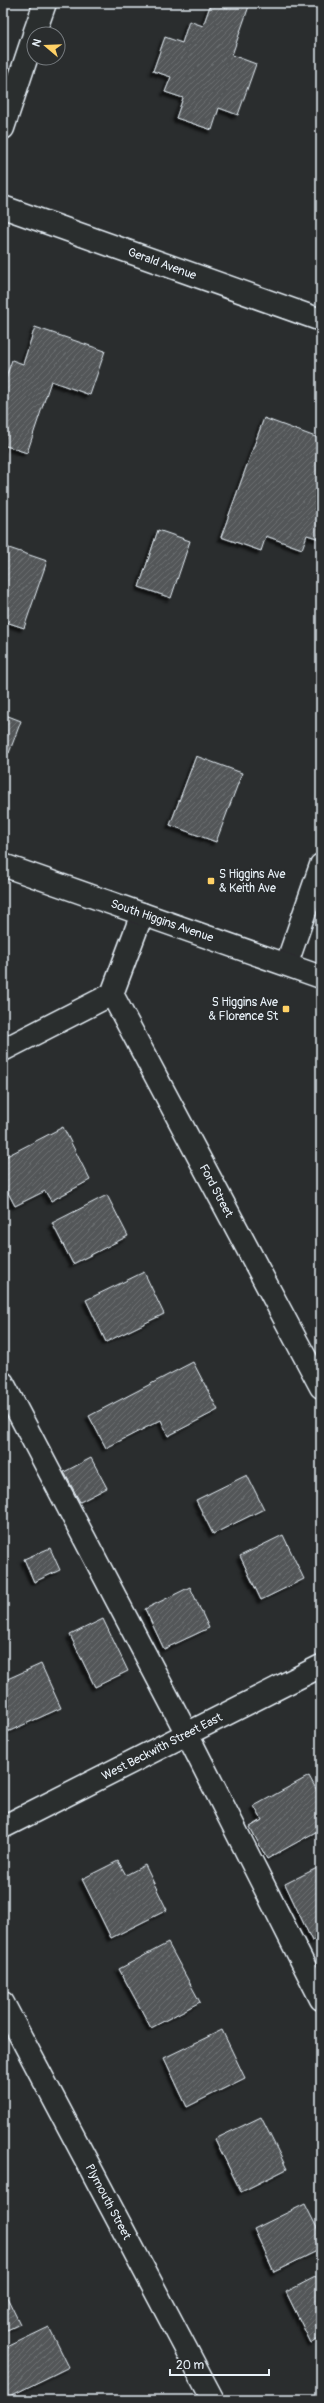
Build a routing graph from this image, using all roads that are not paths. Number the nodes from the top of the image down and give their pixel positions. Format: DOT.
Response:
graph roads {
  1 [pos="45,3"];
  2 [pos="37,26"];
  3 [pos="26,59"];
  4 [pos="3,128"];
  5 [pos="3,207"];
  6 [pos="321,320"];
  7 [pos="3,865"];
  8 [pos="321,866"];
  9 [pos="142,914"];
  10 [pos="287,963"];
  11 [pos="321,977"];
  12 [pos="112,994"];
  13 [pos="3,1050"];
  14 [pos="3,1383"];
  15 [pos="321,1387"];
  16 [pos="321,1666"];
  17 [pos="187,1734"];
  18 [pos="3,1827"];
  19 [pos="321,1999"];
  20 [pos="3,2003"];
  21 [pos="213,2400"];
  1 -- 2 [label="street"];
  3 -- 4 [label="street"];
  5 -- 6 [label="street, Gerald Avenue"];
  7 -- 9 [label="street, South Higgins Avenue"];
  8 -- 10 [label="street"];
  9 -- 10 [label="street, South Higgins Avenue"];
  9 -- 12 [label="street"];
  10 -- 11 [label="street, South Higgins Avenue"];
  12 -- 13 [label="street"];
  12 -- 15 [label="street, Ford Street"];
  14 -- 17 [label="street"];
  16 -- 17 [label="street, West Beckwith Street East"];
  17 -- 18 [label="street, West Beckwith Street East"];
  17 -- 19 [label="street"];
  20 -- 21 [label="street, Plymouth Street"];
}
